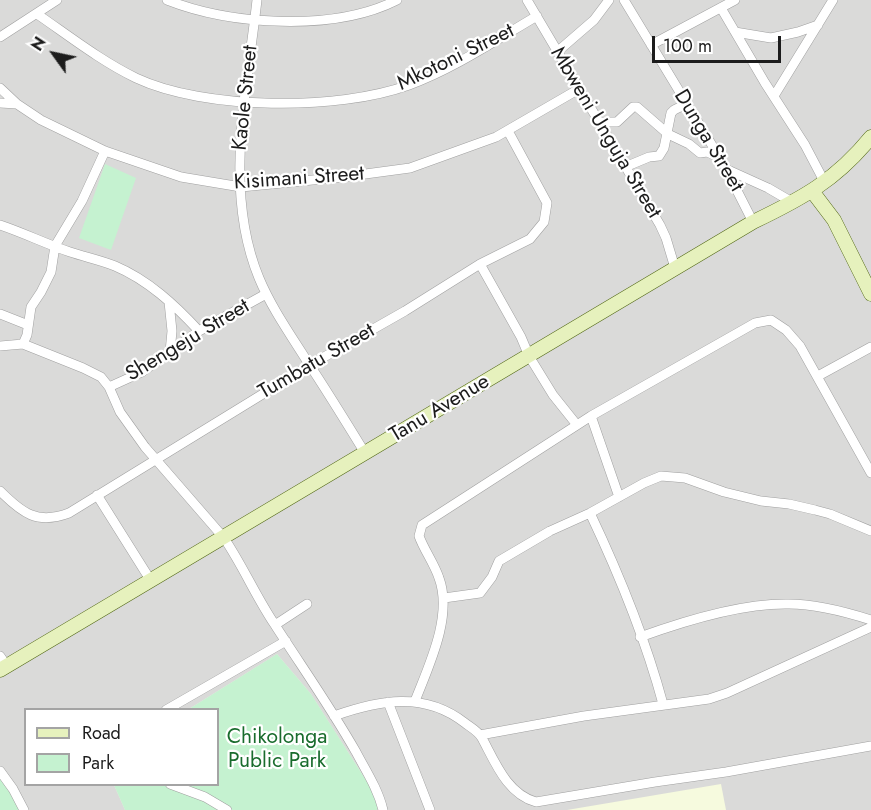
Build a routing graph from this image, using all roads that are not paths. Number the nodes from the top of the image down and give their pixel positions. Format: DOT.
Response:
graph roads {
  1 [pos="57,0"];
  2 [pos="166,0"];
  3 [pos="257,0"];
  4 [pos="397,0"];
  5 [pos="527,0"];
  6 [pos="609,0"];
  7 [pos="624,0"];
  8 [pos="735,0"];
  9 [pos="833,0"];
  10 [pos="721,8"];
  11 [pos="37,14"];
  12 [pos="537,16"];
  13 [pos="255,19"];
  14 [pos="818,25"];
  15 [pos="735,32"];
  16 [pos="0,37"];
  17 [pos="651,45"];
  18 [pos="557,52"];
  19 [pos="0,88"];
  20 [pos="579,89"];
  21 [pos="774,96"];
  22 [pos="0,103"];
  23 [pos="245,103"];
  24 [pos="17,104"];
  25 [pos="686,104"];
  26 [pos="598,122"];
  27 [pos="508,131"];
  28 [pos="668,134"];
  29 [pos="871,137"];
  30 [pos="105,151"];
  31 [pos="719,157"];
  32 [pos="625,167"];
  33 [pos="726,169"];
  34 [pos="825,183"];
  35 [pos="241,187"];
  36 [pos="812,191"];
  37 [pos="792,202"];
  38 [pos="753,222"];
  39 [pos="0,225"];
  40 [pos="55,246"];
  41 [pos="480,264"];
  42 [pos="675,268"];
  43 [pos="266,294"];
  44 [pos="871,294"];
  45 [pos="169,302"];
  46 [pos="0,314"];
  47 [pos="28,325"];
  48 [pos="199,331"];
  49 [pos="23,344"];
  50 [pos="0,346"];
  51 [pos="871,346"];
  52 [pos="170,352"];
  53 [pos="529,356"];
  54 [pos="310,365"];
  55 [pos="818,376"];
  56 [pos="109,387"];
  57 [pos="591,416"];
  58 [pos="577,425"];
  59 [pos="365,453"];
  60 [pos="156,461"];
  61 [pos="871,473"];
  62 [pos="0,491"];
  63 [pos="98,495"];
  64 [pos="619,497"];
  65 [pos="590,513"];
  66 [pos="871,531"];
  67 [pos="224,538"];
  68 [pos="151,581"];
  69 [pos="444,598"];
  70 [pos="307,604"];
  71 [pos="871,620"];
  72 [pos="275,625"];
  73 [pos="871,627"];
  74 [pos="640,637"];
  75 [pos="286,641"];
  76 [pos="2,664"];
  77 [pos="415,700"];
  78 [pos="388,702"];
  79 [pos="663,704"];
  80 [pos="169,708"];
  81 [pos="334,716"];
  82 [pos="480,735"];
  83 [pos="871,746"];
  84 [pos="0,771"];
  85 [pos="175,786"];
  86 [pos="24,810"];
  87 [pos="227,810"];
  88 [pos="383,810"];
  89 [pos="430,810"];
  1 -- 11 [label="street"];
  2 -- 13 [label="street"];
  3 -- 13 [label="street, Kaole Street"];
  4 -- 13 [label="street"];
  5 -- 12 [label="street, Mbweni Unguja Street"];
  6 -- 18 [label="street"];
  7 -- 17 [label="street, Dunga Street"];
  8 -- 10 [label="street"];
  9 -- 14 [label="street"];
  10 -- 15 [label="street"];
  10 -- 17 [label="street"];
  11 -- 16 [label="street"];
  11 -- 23 [label="street, Mkotoni Street"];
  12 -- 18 [label="street, Mbweni Unguja Street"];
  12 -- 23 [label="street, Mkotoni Street"];
  13 -- 23 [label="street, Kaole Street"];
  14 -- 15 [label="street"];
  14 -- 21 [label="street"];
  15 -- 21 [label="street"];
  17 -- 25 [label="street, Dunga Street"];
  18 -- 20 [label="street, Mbweni Unguja Street"];
  19 -- 24 [label="street, Kisimani Street"];
  20 -- 26 [label="street, Mbweni Unguja Street"];
  20 -- 27 [label="street, Kisimani Street"];
  21 -- 34 [label="street"];
  22 -- 24 [label="street"];
  23 -- 35 [label="street, Kaole Street"];
  24 -- 30 [label="street, Kisimani Street"];
  25 -- 28 [label="street"];
  25 -- 31 [label="street, Dunga Street"];
  26 -- 28 [label="street"];
  26 -- 32 [label="street, Mbweni Unguja Street"];
  27 -- 35 [label="street, Kisimani Street"];
  27 -- 41 [label="street, Tumbatu Street"];
  28 -- 31 [label="street"];
  28 -- 32 [label="street"];
  29 -- 34 [label="street, Tanu Avenue"];
  30 -- 35 [label="street, Kisimani Street"];
  30 -- 40 [label="street"];
  31 -- 33 [label="street, Dunga Street"];
  32 -- 42 [label="street, Mbweni Unguja Street"];
  33 -- 37 [label="street"];
  33 -- 38 [label="street, Dunga Street"];
  34 -- 36 [label="street, Tanu Avenue"];
  35 -- 43 [label="street, Kaole Street"];
  36 -- 37 [label="street, Tanu Avenue"];
  36 -- 44 [label="street"];
  37 -- 38 [label="street, Tanu Avenue"];
  38 -- 42 [label="street, Tanu Avenue"];
  39 -- 40 [label="street"];
  40 -- 45 [label="street"];
  40 -- 47 [label="street"];
  41 -- 53 [label="street"];
  41 -- 54 [label="street, Tumbatu Street"];
  42 -- 53 [label="street, Tanu Avenue"];
  43 -- 48 [label="street, Shengeju Street"];
  43 -- 54 [label="street, Kaole Street"];
  45 -- 48 [label="street"];
  45 -- 52 [label="street"];
  46 -- 47 [label="street"];
  47 -- 49 [label="street"];
  48 -- 52 [label="street, Shengeju Street"];
  49 -- 50 [label="street"];
  49 -- 56 [label="street"];
  51 -- 55 [label="street"];
  52 -- 56 [label="street, Shengeju Street"];
  53 -- 58 [label="street"];
  53 -- 59 [label="street, Tanu Avenue"];
  54 -- 59 [label="street, Kaole Street"];
  54 -- 60 [label="street, Tumbatu Street"];
  55 -- 57 [label="street"];
  55 -- 61 [label="street"];
  56 -- 60 [label="street"];
  57 -- 58 [label="street"];
  57 -- 64 [label="street"];
  58 -- 69 [label="street"];
  59 -- 67 [label="street, Tanu Avenue"];
  60 -- 63 [label="street, Tumbatu Street"];
  60 -- 67 [label="street"];
  62 -- 63 [label="street, Tumbatu Street"];
  63 -- 68 [label="street"];
  64 -- 65 [label="street"];
  64 -- 66 [label="street"];
  65 -- 69 [label="street"];
  65 -- 74 [label="street"];
  67 -- 68 [label="street, Tanu Avenue"];
  67 -- 72 [label="street"];
  68 -- 76 [label="street, Tanu Avenue"];
  69 -- 77 [label="street"];
  70 -- 72 [label="street"];
  71 -- 74 [label="street"];
  72 -- 75 [label="street"];
  73 -- 79 [label="street"];
  74 -- 79 [label="street"];
  75 -- 80 [label="street"];
  75 -- 81 [label="street"];
  77 -- 78 [label="street"];
  77 -- 82 [label="street"];
  78 -- 81 [label="street"];
  78 -- 89 [label="street"];
  79 -- 82 [label="street"];
  81 -- 88 [label="street"];
  82 -- 83 [label="street"];
  84 -- 86 [label="street"];
  85 -- 87 [label="street"];
}
